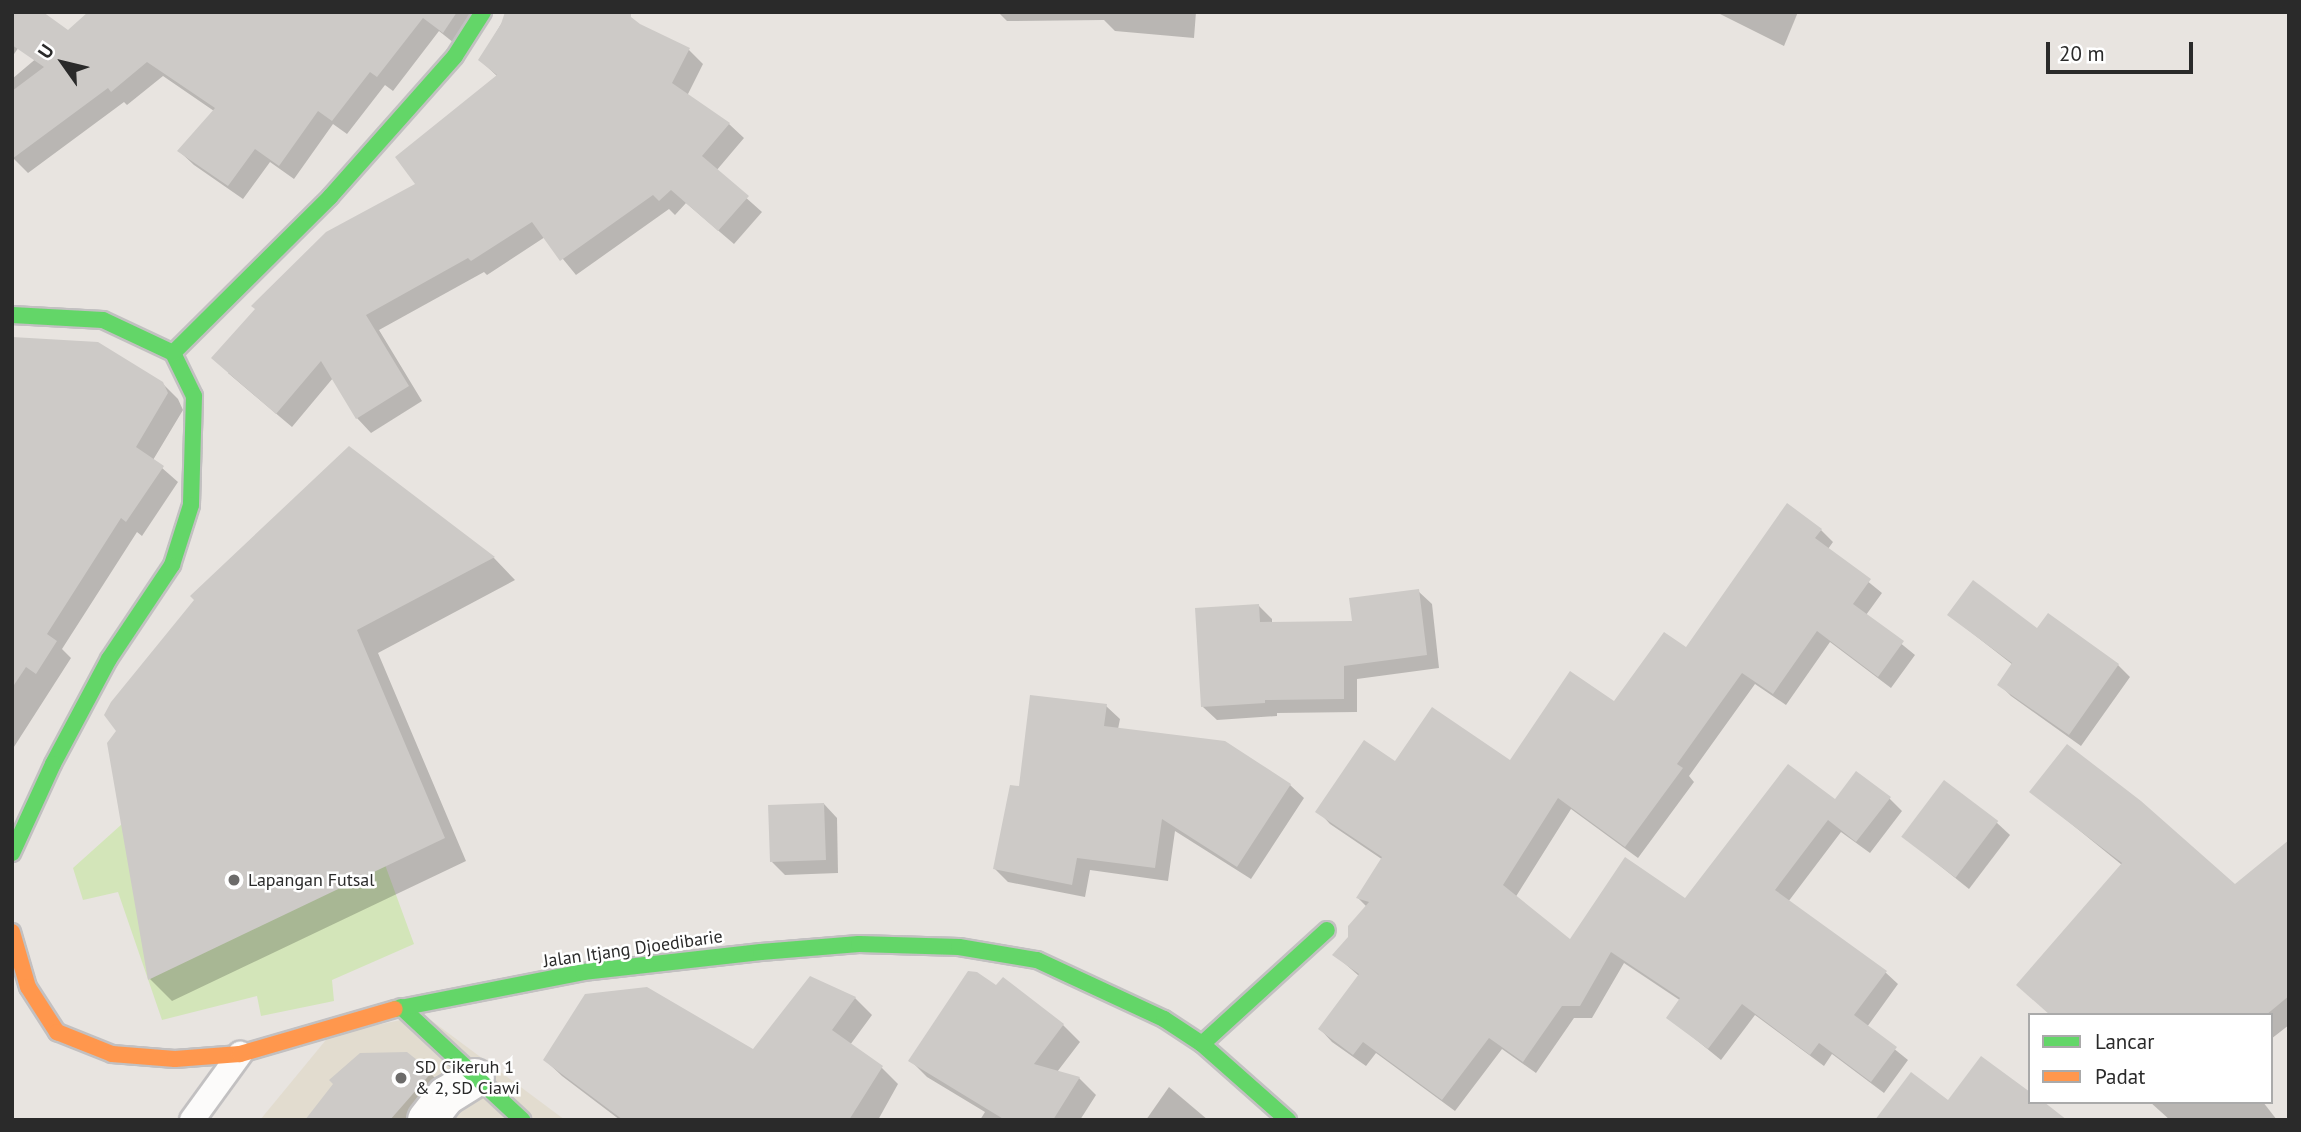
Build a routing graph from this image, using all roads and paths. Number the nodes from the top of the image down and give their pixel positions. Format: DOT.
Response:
graph roads {
  1 [pos="483,12"];
  2 [pos="12,315"];
  3 [pos="173,353"];
  4 [pos="12,853"];
  5 [pos="1327,930"];
  6 [pos="12,932"];
  7 [pos="401,1007"];
  8 [pos="1202,1044"];
  9 [pos="240,1055"];
  10 [pos="475,1078"];
  11 [pos="192,1120"];
  12 [pos="427,1120"];
  13 [pos="522,1120"];
  14 [pos="1288,1120"];
  1 -- 3 [label="main road"];
  2 -- 3 [label="main road"];
  3 -- 4 [label="main road"];
  5 -- 8 [label="main road"];
  6 -- 9 [label="main road, Jalan Itjang Djoedibarie"];
  7 -- 8 [label="main road, Jalan Itjang Djoedibarie"];
  7 -- 9 [label="main road, Jalan Itjang Djoedibarie"];
  7 -- 10 [label="main road"];
  8 -- 14 [label="main road, Jalan Itjang Djoedibarie"];
  9 -- 11 [label="lane"];
  10 -- 12 [label="street"];
  10 -- 13 [label="main road"];
}
